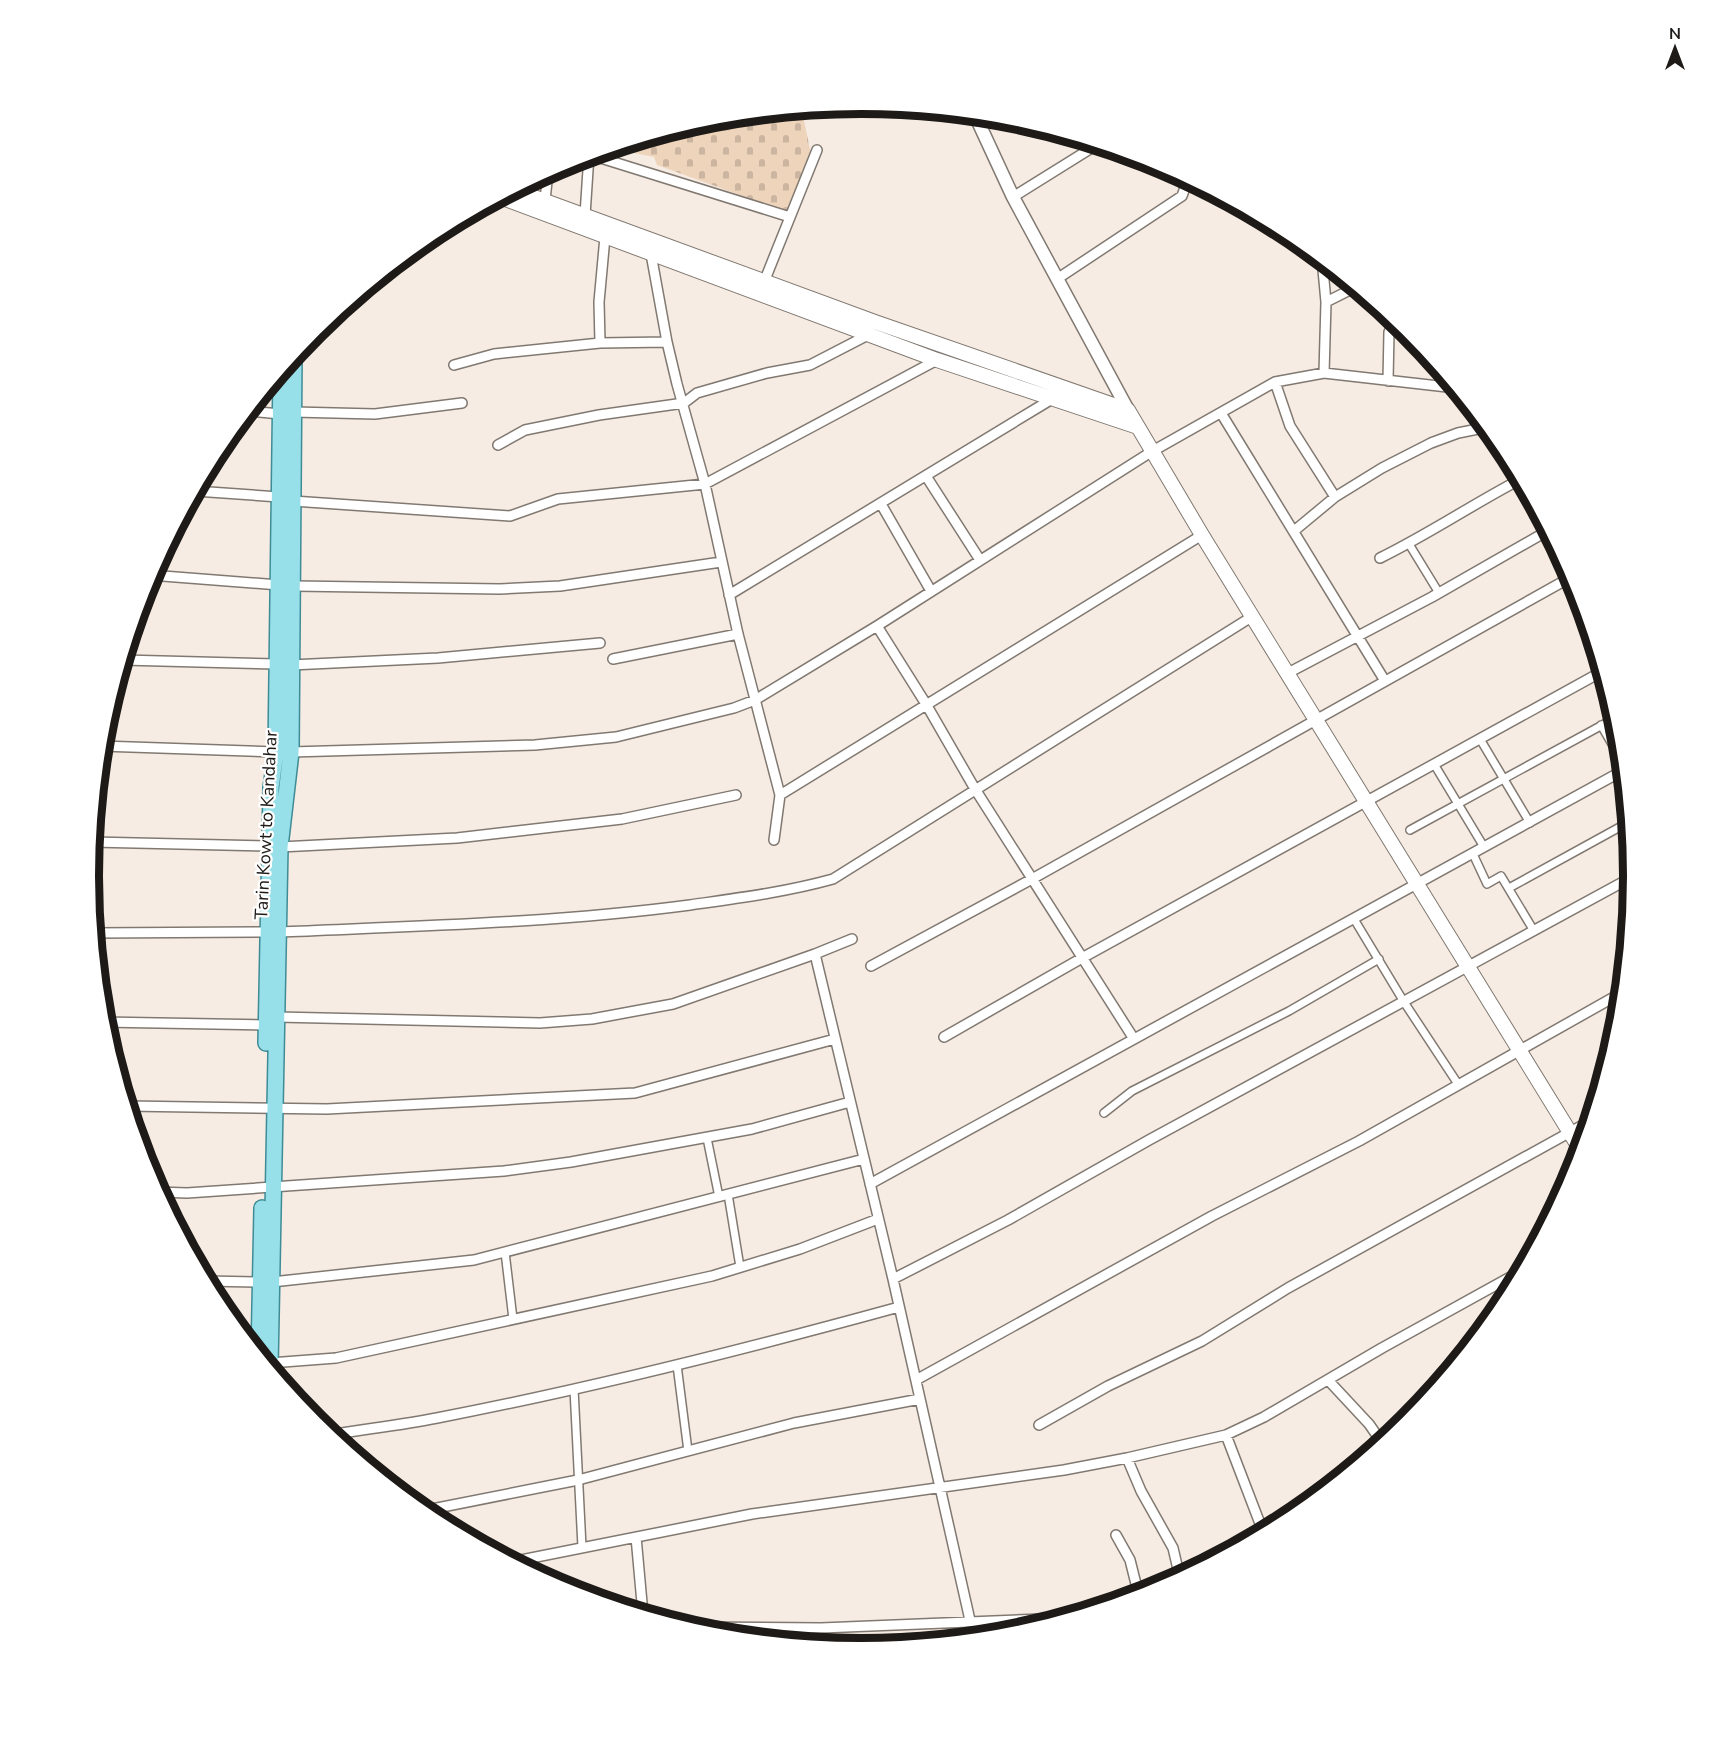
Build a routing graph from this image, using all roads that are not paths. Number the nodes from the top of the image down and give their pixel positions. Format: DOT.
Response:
graph roads {
  1 [pos="983,125"];
  2 [pos="1090,149"];
  3 [pos="817,150"];
  4 [pos="603,159"];
  5 [pos="589,164"];
  6 [pos="547,183"];
  7 [pos="1185,187"];
  8 [pos="524,193"];
  9 [pos="1013,197"];
  10 [pos="545,200"];
  11 [pos="508,201"];
  12 [pos="585,215"];
  13 [pos="790,217"];
  14 [pos="605,237"];
  15 [pos="651,254"];
  16 [pos="1323,270"];
  17 [pos="1057,279"];
  18 [pos="764,282"];
  19 [pos="1349,291"];
  20 [pos="1326,302"];
  21 [pos="1392,329"];
  22 [pos="868,335"];
  23 [pos="667,342"];
  24 [pos="600,343"];
  25 [pos="937,360"];
  26 [pos="454,364"];
  27 [pos="292,369"];
  28 [pos="1324,373"];
  29 [pos="282,381"];
  30 [pos="1388,381"];
  31 [pos="1275,382"];
  32 [pos="1446,387"];
  33 [pos="1052,399"];
  34 [pos="462,403"];
  35 [pos="684,403"];
  36 [pos="1128,410"];
  37 [pos="257,411"];
  38 [pos="287,413"];
  39 [pos="1221,413"];
  40 [pos="1138,427"];
  41 [pos="1478,429"];
  42 [pos="498,445"];
  43 [pos="1151,452"];
  44 [pos="926,476"];
  45 [pos="1514,482"];
  46 [pos="705,484"];
  47 [pos="203,492"];
  48 [pos="1335,496"];
  49 [pos="286,499"];
  50 [pos="881,504"];
  51 [pos="1294,531"];
  52 [pos="1542,534"];
  53 [pos="1202,535"];
  54 [pos="1409,544"];
  55 [pos="1380,558"];
  56 [pos="980,560"];
  57 [pos="722,562"];
  58 [pos="161,576"];
  59 [pos="1564,581"];
  60 [pos="286,586"];
  61 [pos="931,591"];
  62 [pos="1438,593"];
  63 [pos="729,595"];
  64 [pos="1253,616"];
  65 [pos="877,626"];
  66 [pos="738,634"];
  67 [pos="1358,636"];
  68 [pos="600,643"];
  69 [pos="614,659"];
  70 [pos="130,660"];
  71 [pos="284,664"];
  72 [pos="1288,673"];
  73 [pos="1597,674"];
  74 [pos="1385,681"];
  75 [pos="755,700"];
  76 [pos="926,705"];
  77 [pos="1316,720"];
  78 [pos="1608,722"];
  79 [pos="1601,725"];
  80 [pos="1480,739"];
  81 [pos="1611,743"];
  82 [pos="111,746"];
  83 [pos="283,752"];
  84 [pos="1434,764"];
  85 [pos="1617,774"];
  86 [pos="1504,780"];
  87 [pos="975,789"];
  88 [pos="736,795"];
  89 [pos="780,795"];
  90 [pos="1366,801"];
  91 [pos="1458,804"];
  92 [pos="1530,823"];
  93 [pos="1622,826"];
  94 [pos="1410,830"];
  95 [pos="774,840"];
  96 [pos="100,842"];
  97 [pos="275,847"];
  98 [pos="1484,848"];
  99 [pos="1473,854"];
  100 [pos="1032,879"];
  101 [pos="1624,882"];
  102 [pos="1418,885"];
  103 [pos="1509,888"];
  104 [pos="1354,919"];
  105 [pos="1534,931"];
  106 [pos="274,932"];
  107 [pos="102,933"];
  108 [pos="852,939"];
  109 [pos="815,954"];
  110 [pos="1082,958"];
  111 [pos="1378,959"];
  112 [pos="871,966"];
  113 [pos="1468,967"];
  114 [pos="1614,997"];
  115 [pos="1404,1002"];
  116 [pos="272,1021"];
  117 [pos="114,1022"];
  118 [pos="944,1037"];
  119 [pos="835,1039"];
  120 [pos="1134,1039"];
  121 [pos="1519,1049"];
  122 [pos="1458,1084"];
  123 [pos="850,1102"];
  124 [pos="134,1106"];
  125 [pos="270,1109"];
  126 [pos="1104,1113"];
  127 [pos="1583,1125"];
  128 [pos="1570,1132"];
  129 [pos="707,1138"];
  130 [pos="1576,1142"];
  131 [pos="864,1159"];
  132 [pos="870,1184"];
  133 [pos="268,1187"];
  134 [pos="168,1192"];
  135 [pos="723,1195"];
  136 [pos="878,1220"];
  137 [pos="505,1252"];
  138 [pos="740,1267"];
  139 [pos="1509,1278"];
  140 [pos="893,1279"];
  141 [pos="216,1281"];
  142 [pos="266,1282"];
  143 [pos="899,1307"];
  144 [pos="513,1319"];
  145 [pos="266,1352"];
  146 [pos="274,1362"];
  147 [pos="677,1365"];
  148 [pos="916,1380"];
  149 [pos="1328,1380"];
  150 [pos="574,1389"];
  151 [pos="920,1399"];
  152 [pos="1039,1425"];
  153 [pos="341,1433"];
  154 [pos="1226,1435"];
  155 [pos="1378,1437"];
  156 [pos="688,1451"];
  157 [pos="1127,1458"];
  158 [pos="578,1480"];
  159 [pos="940,1488"];
  160 [pos="436,1508"];
  161 [pos="1261,1525"];
  162 [pos="1116,1535"];
  163 [pos="636,1536"];
  164 [pos="582,1547"];
  165 [pos="523,1559"];
  166 [pos="1178,1570"];
  167 [pos="1137,1587"];
  168 [pos="642,1607"];
  169 [pos="1030,1619"];
  170 [pos="969,1622"];
  171 [pos="738,1628"];
  172 [pos="972,1630"];
  1 -- 9 [label="street"];
  2 -- 9 [label="street"];
  3 -- 13 [label="street"];
  4 -- 13 [label="street"];
  5 -- 12 [label="street"];
  6 -- 10 [label="street"];
  7 -- 17 [label="street"];
  8 -- 10 [label="main road"];
  9 -- 17 [label="street"];
  10 -- 12 [label="main road"];
  11 -- 14 [label="main road"];
  12 -- 18 [label="main road"];
  13 -- 18 [label="street"];
  14 -- 15 [label="main road"];
  14 -- 24 [label="street"];
  15 -- 22 [label="main road"];
  15 -- 23 [label="street"];
  16 -- 20 [label="street"];
  17 -- 36 [label="street"];
  18 -- 36 [label="main road"];
  19 -- 20 [label="street"];
  20 -- 28 [label="street"];
  21 -- 30 [label="street"];
  22 -- 25 [label="main road"];
  22 -- 35 [label="street"];
  23 -- 24 [label="street"];
  23 -- 35 [label="street"];
  24 -- 26 [label="street"];
  25 -- 33 [label="main road"];
  25 -- 46 [label="street"];
  27 -- 38 [label="main road, Tarin Kowt to Kandahar"];
  28 -- 30 [label="street"];
  28 -- 31 [label="street"];
  29 -- 38 [label="main road, Tarin Kowt to Kandahar"];
  30 -- 32 [label="street"];
  31 -- 39 [label="street"];
  31 -- 48 [label="street"];
  33 -- 40 [label="main road"];
  33 -- 44 [label="street"];
  34 -- 38 [label="street"];
  35 -- 42 [label="street"];
  35 -- 46 [label="street"];
  36 -- 40 [label="main road"];
  37 -- 38 [label="street"];
  38 -- 49 [label="main road, Tarin Kowt to Kandahar"];
  39 -- 43 [label="street"];
  39 -- 51 [label="street"];
  40 -- 43 [label="main road"];
  41 -- 48 [label="street"];
  43 -- 53 [label="main road"];
  43 -- 56 [label="street"];
  44 -- 50 [label="street"];
  44 -- 56 [label="street"];
  45 -- 54 [label="street"];
  46 -- 49 [label="street"];
  46 -- 57 [label="street"];
  47 -- 49 [label="street"];
  48 -- 51 [label="street"];
  49 -- 60 [label="main road, Tarin Kowt to Kandahar"];
  50 -- 61 [label="street"];
  50 -- 63 [label="street"];
  51 -- 67 [label="street"];
  52 -- 62 [label="street"];
  53 -- 64 [label="main road"];
  53 -- 76 [label="street"];
  54 -- 55 [label="street"];
  54 -- 62 [label="street"];
  56 -- 61 [label="street"];
  57 -- 60 [label="street"];
  57 -- 63 [label="street"];
  58 -- 60 [label="street"];
  59 -- 74 [label="street"];
  60 -- 71 [label="main road, Tarin Kowt to Kandahar"];
  61 -- 65 [label="street"];
  62 -- 67 [label="street"];
  63 -- 66 [label="street"];
  64 -- 72 [label="main road"];
  64 -- 87 [label="street"];
  65 -- 75 [label="street"];
  65 -- 76 [label="street"];
  66 -- 69 [label="street"];
  66 -- 75 [label="street"];
  67 -- 72 [label="street"];
  67 -- 74 [label="street"];
  68 -- 71 [label="street"];
  70 -- 71 [label="street"];
  71 -- 83 [label="main road, Tarin Kowt to Kandahar"];
  72 -- 77 [label="main road"];
  73 -- 80 [label="street"];
  74 -- 77 [label="street"];
  75 -- 83 [label="street"];
  75 -- 89 [label="street"];
  76 -- 87 [label="street"];
  76 -- 89 [label="street"];
  77 -- 90 [label="main road"];
  77 -- 100 [label="street"];
  78 -- 79 [label="street"];
  79 -- 81 [label="street"];
  79 -- 86 [label="street"];
  80 -- 84 [label="street"];
  80 -- 86 [label="street"];
  82 -- 83 [label="street"];
  83 -- 97 [label="main road, Tarin Kowt to Kandahar"];
  84 -- 90 [label="street"];
  84 -- 91 [label="street"];
  85 -- 92 [label="street"];
  86 -- 91 [label="street"];
  86 -- 92 [label="street"];
  87 -- 100 [label="street"];
  87 -- 106 [label="street"];
  88 -- 97 [label="street"];
  89 -- 95 [label="street"];
  90 -- 102 [label="main road"];
  90 -- 110 [label="street"];
  91 -- 94 [label="street"];
  91 -- 98 [label="street"];
  92 -- 98 [label="street"];
  93 -- 103 [label="street"];
  96 -- 97 [label="street"];
  97 -- 106 [label="main road, Tarin Kowt to Kandahar"];
  98 -- 99 [label="street"];
  99 -- 102 [label="street"];
  99 -- 103 [label="street"];
  100 -- 110 [label="street"];
  100 -- 112 [label="street"];
  101 -- 105 [label="street"];
  102 -- 104 [label="street"];
  102 -- 113 [label="main road"];
  103 -- 105 [label="street"];
  104 -- 111 [label="street"];
  104 -- 120 [label="street"];
  105 -- 113 [label="street"];
  106 -- 107 [label="street"];
  106 -- 116 [label="main road, Tarin Kowt to Kandahar"];
  108 -- 109 [label="street"];
  109 -- 116 [label="street"];
  109 -- 119 [label="street"];
  110 -- 118 [label="street"];
  110 -- 120 [label="street"];
  111 -- 115 [label="street"];
  111 -- 126 [label="street"];
  113 -- 115 [label="street"];
  113 -- 121 [label="main road"];
  114 -- 121 [label="street"];
  115 -- 122 [label="street"];
  115 -- 140 [label="street"];
  116 -- 117 [label="street"];
  116 -- 125 [label="main road, Tarin Kowt to Kandahar"];
  119 -- 123 [label="street"];
  119 -- 125 [label="street"];
  120 -- 132 [label="street"];
  121 -- 122 [label="street"];
  121 -- 128 [label="main road"];
  122 -- 148 [label="street"];
  123 -- 129 [label="street"];
  123 -- 131 [label="street"];
  124 -- 125 [label="street"];
  125 -- 133 [label="main road, Tarin Kowt to Kandahar"];
  127 -- 128 [label="street"];
  128 -- 130 [label="main road"];
  128 -- 152 [label="street"];
  129 -- 133 [label="street"];
  129 -- 135 [label="street"];
  131 -- 132 [label="street"];
  131 -- 135 [label="street"];
  132 -- 136 [label="street"];
  133 -- 134 [label="street"];
  133 -- 142 [label="main road, Tarin Kowt to Kandahar"];
  135 -- 137 [label="street"];
  135 -- 138 [label="street"];
  136 -- 138 [label="street"];
  136 -- 140 [label="street"];
  137 -- 142 [label="street"];
  137 -- 144 [label="street"];
  138 -- 144 [label="street"];
  139 -- 149 [label="street"];
  140 -- 143 [label="street"];
  141 -- 142 [label="street"];
  142 -- 145 [label="main road, Tarin Kowt to Kandahar"];
  143 -- 147 [label="street"];
  143 -- 148 [label="street"];
  144 -- 146 [label="street"];
  147 -- 150 [label="street"];
  147 -- 156 [label="street"];
  148 -- 151 [label="street"];
  149 -- 154 [label="street"];
  149 -- 155 [label="street"];
  150 -- 153 [label="street"];
  150 -- 158 [label="street"];
  151 -- 156 [label="street"];
  151 -- 159 [label="street"];
  154 -- 157 [label="street"];
  154 -- 161 [label="street"];
  156 -- 158 [label="street"];
  157 -- 159 [label="street"];
  157 -- 166 [label="street"];
  158 -- 160 [label="street"];
  158 -- 164 [label="street"];
  159 -- 163 [label="street"];
  159 -- 170 [label="street"];
  162 -- 167 [label="street"];
  163 -- 164 [label="street"];
  163 -- 168 [label="street"];
  164 -- 165 [label="street"];
  169 -- 170 [label="street"];
  170 -- 171 [label="street"];
  170 -- 172 [label="street"];
}
